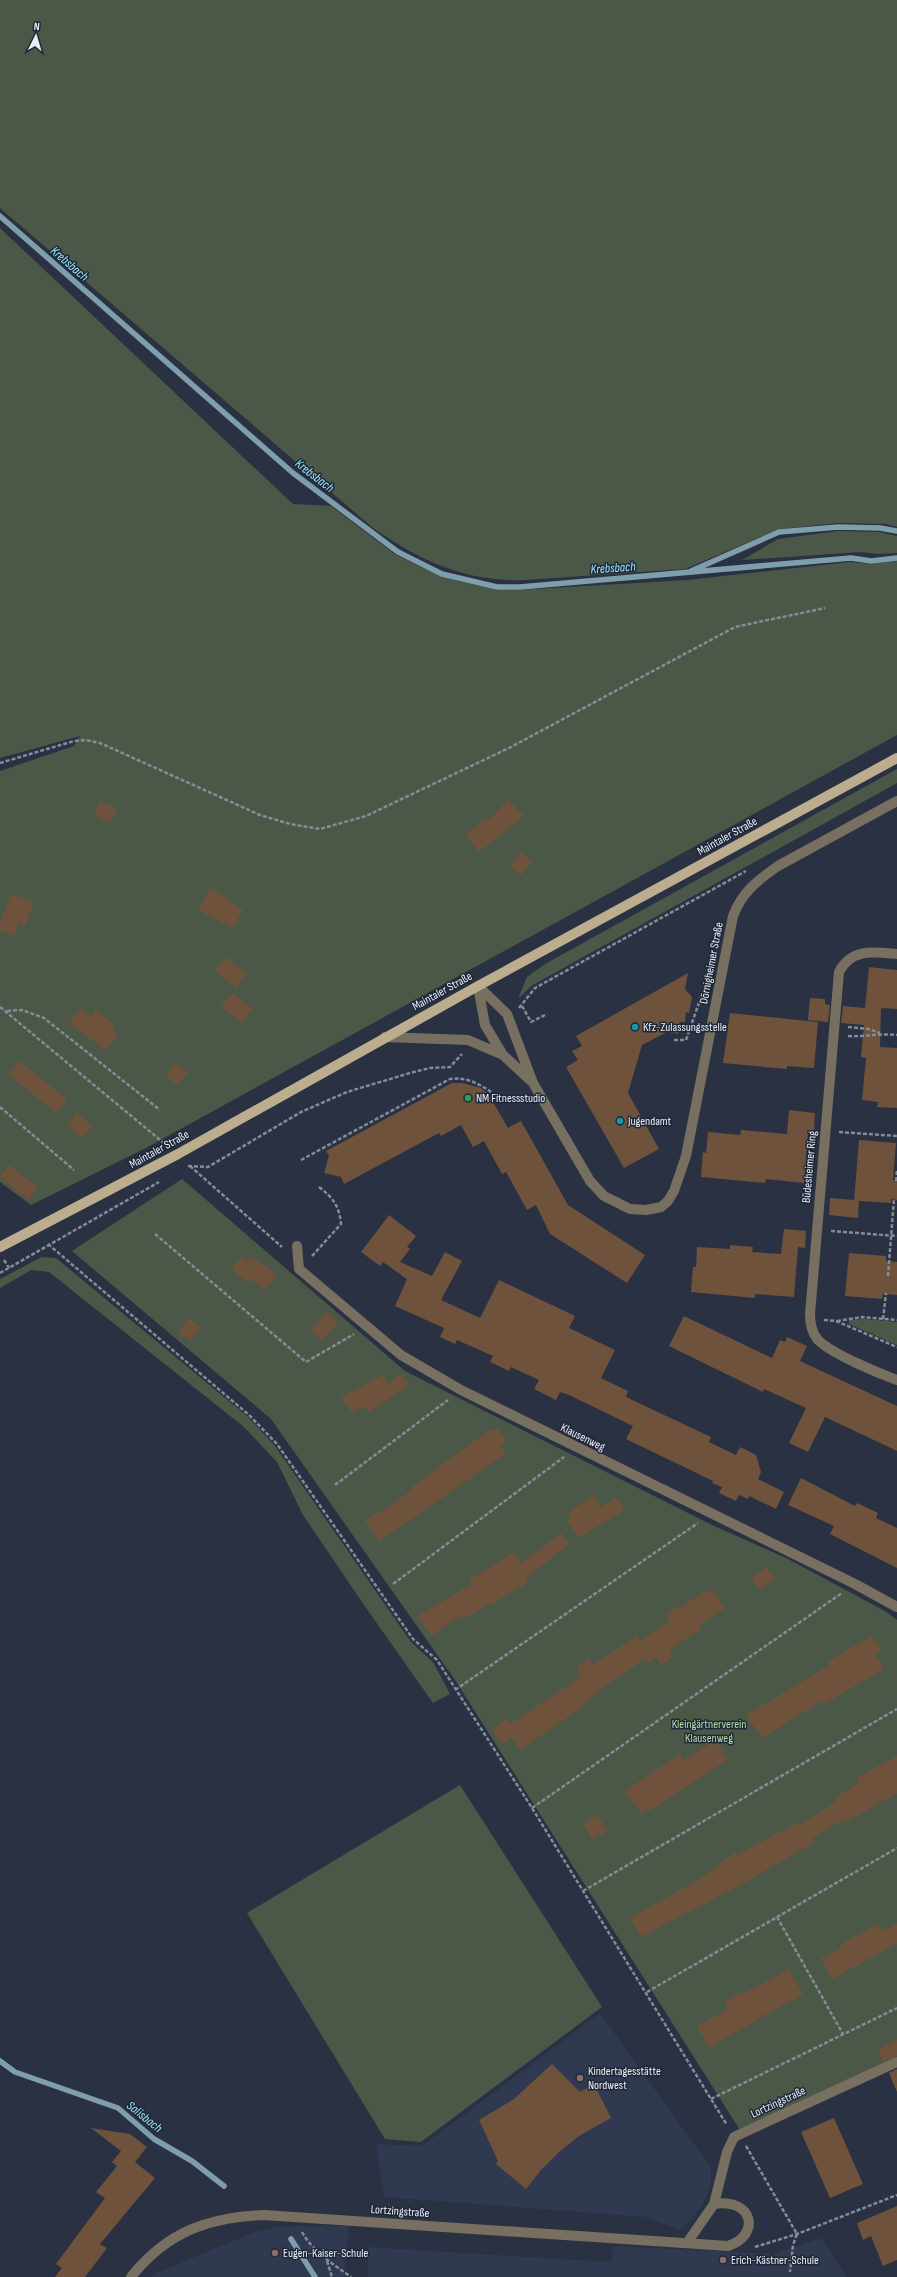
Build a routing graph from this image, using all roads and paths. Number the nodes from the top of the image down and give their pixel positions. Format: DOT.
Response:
graph roads {
  1 [pos="825,608"];
  2 [pos="897,758"];
  3 [pos="0,763"];
  4 [pos="897,801"];
  5 [pos="730,880"];
  6 [pos="897,954"];
  7 [pos="478,986"];
  8 [pos="701,997"];
  9 [pos="522,1006"];
  10 [pos="0,1007"];
  11 [pos="7,1011"];
  12 [pos="507,1014"];
  13 [pos="547,1014"];
  14 [pos="834,1025"];
  15 [pos="881,1034"];
  16 [pos="897,1035"];
  17 [pos="853,1036"];
  18 [pos="385,1037"];
  19 [pos="468,1040"];
  20 [pos="674,1040"];
  21 [pos="503,1055"];
  22 [pos="533,1083"];
  23 [pos="491,1092"];
  24 [pos="0,1108"];
  25 [pos="160,1110"];
  26 [pos="845,1133"];
  27 [pos="897,1136"];
  28 [pos="156,1137"];
  29 [pos="302,1160"];
  30 [pos="189,1165"];
  31 [pos="183,1169"];
  32 [pos="897,1169"];
  33 [pos="74,1170"];
  34 [pos="162,1180"];
  35 [pos="896,1181"];
  36 [pos="319,1187"];
  37 [pos="894,1199"];
  38 [pos="838,1232"];
  39 [pos="155,1234"];
  40 [pos="891,1235"];
  41 [pos="897,1236"];
  42 [pos="48,1244"];
  43 [pos="296,1246"];
  44 [pos="0,1247"];
  45 [pos="298,1265"];
  46 [pos="0,1273"];
  47 [pos="888,1276"];
  48 [pos="886,1293"];
  49 [pos="883,1319"];
  50 [pos="897,1320"];
  51 [pos="366,1327"];
  52 [pos="897,1346"];
  53 [pos="897,1380"];
  54 [pos="461,1390"];
  55 [pos="576,1448"];
  56 [pos="335,1485"];
  57 [pos="712,1514"];
  58 [pos="393,1584"];
  59 [pos="855,1584"];
  60 [pos="897,1607"];
  61 [pos="455,1690"];
  62 [pos="897,1709"];
  63 [pos="532,1808"];
  64 [pos="897,1848"];
  65 [pos="583,1891"];
  66 [pos="777,1917"];
  67 [pos="646,1992"];
  68 [pos="897,2008"];
  69 [pos="843,2034"];
  70 [pos="897,2062"];
  71 [pos="711,2098"];
  72 [pos="734,2137"];
  73 [pos="897,2196"];
  74 [pos="714,2204"];
  75 [pos="293,2216"];
  76 [pos="797,2234"];
  77 [pos="687,2243"];
  78 [pos="728,2246"];
  79 [pos="327,2260"];
  80 [pos="790,2272"];
  81 [pos="131,2277"];
  82 [pos="332,2277"];
  83 [pos="351,2277"];
  1 -- 3 [label="path"];
  2 -- 7 [label="main road, Maintaler Straße"];
  4 -- 22 [label="street, Dörnigheimer Straße"];
  5 -- 9 [label="path"];
  6 -- 14 [label="street, Büdesheimer Ring"];
  7 -- 12 [label="street, Dörnigheimer Straße"];
  7 -- 18 [label="main road, Maintaler Straße"];
  7 -- 21 [label="street, Dörnigheimer Straße"];
  8 -- 20 [label="path"];
  9 -- 12 [label="path"];
  9 -- 13 [label="path"];
  10 -- 11 [label="path"];
  11 -- 25 [label="path"];
  11 -- 28 [label="path"];
  12 -- 22 [label="street, Dörnigheimer Straße"];
  14 -- 15 [label="path"];
  14 -- 53 [label="street, Büdesheimer Ring"];
  15 -- 16 [label="path"];
  15 -- 17 [label="path"];
  18 -- 19 [label="street, Dörnigheimer Straße"];
  18 -- 44 [label="main road, Maintaler Straße"];
  19 -- 21 [label="street, Dörnigheimer Straße"];
  19 -- 30 [label="path"];
  21 -- 22 [label="street, Dörnigheimer Straße"];
  23 -- 29 [label="path"];
  24 -- 33 [label="path"];
  26 -- 27 [label="path"];
  30 -- 31 [label="path"];
  30 -- 45 [label="path"];
  32 -- 35 [label="path"];
  34 -- 42 [label="path"];
  36 -- 45 [label="path"];
  37 -- 40 [label="path"];
  38 -- 40 [label="path"];
  39 -- 51 [label="path"];
  40 -- 41 [label="path"];
  40 -- 47 [label="path"];
  42 -- 46 [label="path"];
  42 -- 61 [label="path"];
  43 -- 45 [label="street"];
  45 -- 51 [label="street, Klausenweg"];
  48 -- 49 [label="path"];
  49 -- 50 [label="path"];
  49 -- 52 [label="path"];
  51 -- 54 [label="street, Klausenweg"];
  54 -- 55 [label="street, Klausenweg"];
  54 -- 56 [label="path"];
  55 -- 57 [label="street, Klausenweg"];
  55 -- 58 [label="path"];
  57 -- 59 [label="street, Klausenweg"];
  57 -- 61 [label="path"];
  59 -- 60 [label="street, Klausenweg"];
  59 -- 63 [label="path"];
  61 -- 63 [label="path"];
  62 -- 65 [label="path"];
  63 -- 65 [label="path"];
  64 -- 66 [label="path"];
  65 -- 67 [label="path"];
  66 -- 67 [label="path"];
  66 -- 69 [label="path"];
  67 -- 71 [label="path"];
  68 -- 69 [label="path"];
  69 -- 71 [label="path"];
  70 -- 72 [label="street, Lortzingstraße"];
  71 -- 72 [label="path"];
  72 -- 74 [label="street"];
  72 -- 76 [label="path"];
  73 -- 76 [label="path"];
  74 -- 77 [label="street"];
  74 -- 78 [label="street"];
  75 -- 77 [label="street, Lortzingstraße"];
  75 -- 79 [label="path"];
  75 -- 81 [label="street, Lortzingstraße"];
  76 -- 78 [label="path"];
  76 -- 80 [label="path"];
  77 -- 78 [label="street, Lortzingstraße"];
  79 -- 82 [label="path"];
  79 -- 83 [label="path"];
}
